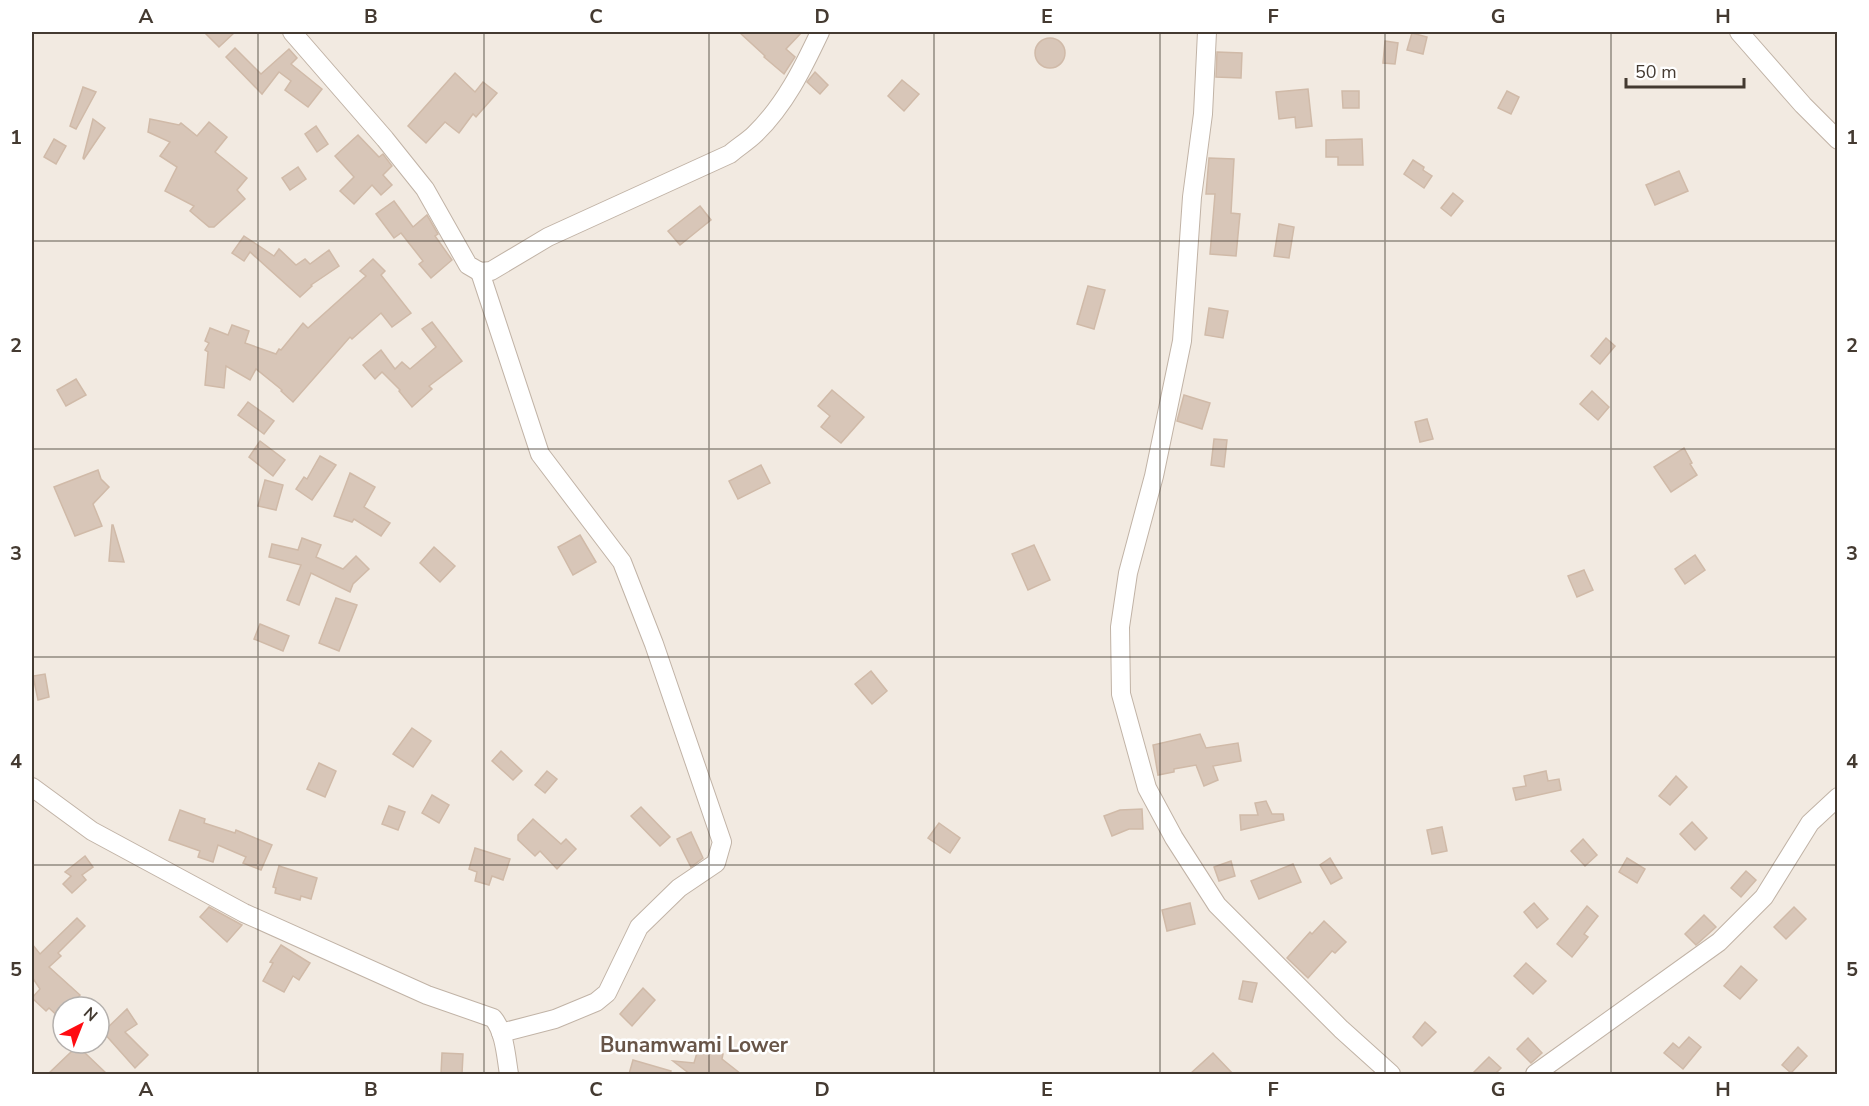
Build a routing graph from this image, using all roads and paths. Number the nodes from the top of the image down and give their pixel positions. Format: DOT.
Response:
graph roads {
  1 [pos="292,32"];
  2 [pos="820,32"];
  3 [pos="1207,32"];
  4 [pos="1739,32"];
  5 [pos="1838,140"];
  6 [pos="480,272"];
  7 [pos="32,787"];
  8 [pos="1838,797"];
  9 [pos="501,1033"];
  10 [pos="509,1074"];
  11 [pos="1391,1074"];
  12 [pos="1535,1074"];
  1 -- 6 [label="street"];
  2 -- 6 [label="street"];
  3 -- 11 [label="street"];
  4 -- 5 [label="street"];
  6 -- 9 [label="street"];
  7 -- 9 [label="street"];
  8 -- 12 [label="street"];
  9 -- 10 [label="street"];
}
